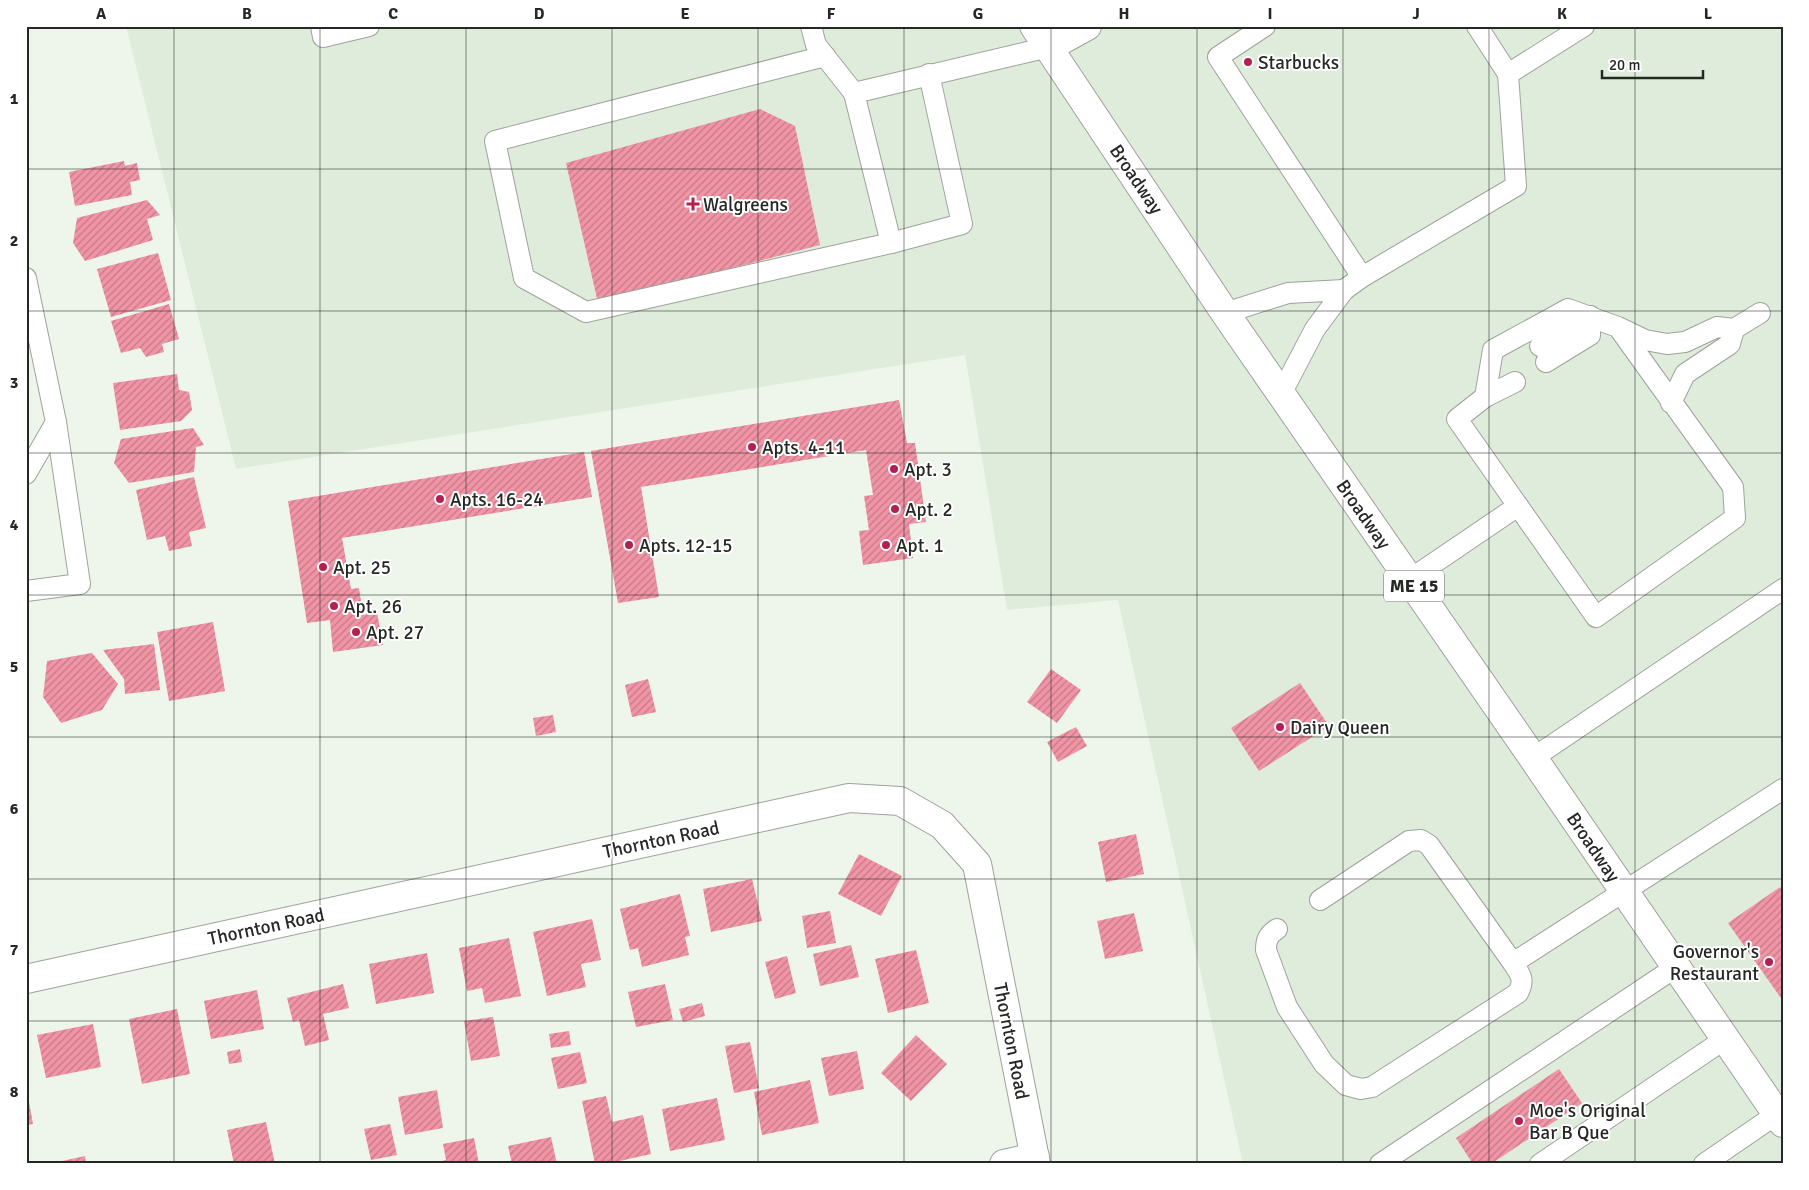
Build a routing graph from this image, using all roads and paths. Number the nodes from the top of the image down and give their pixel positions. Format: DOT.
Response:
graph roads {
  1 [pos="320,26"];
  2 [pos="369,26"];
  3 [pos="811,26"];
  4 [pos="1087,26"];
  5 [pos="1265,26"];
  6 [pos="1477,26"];
  7 [pos="1584,26"];
  8 [pos="1563,32"];
  9 [pos="1042,37"];
  10 [pos="825,56"];
  11 [pos="930,74"];
  12 [pos="1508,74"];
  13 [pos="854,92"];
  14 [pos="891,243"];
  15 [pos="1362,277"];
  16 [pos="26,278"];
  17 [pos="1344,290"];
  18 [pos="1225,313"];
  19 [pos="1760,313"];
  20 [pos="1590,316"];
  21 [pos="1618,327"];
  22 [pos="1734,329"];
  23 [pos="1543,354"];
  24 [pos="1503,375"];
  25 [pos="1281,394"];
  26 [pos="1485,397"];
  27 [pos="1671,403"];
  28 [pos="56,422"];
  29 [pos="26,474"];
  30 [pos="1518,506"];
  31 [pos="1409,580"];
  32 [pos="1783,589"];
  33 [pos="26,590"];
  34 [pos="1533,758"];
  35 [pos="1783,789"];
  36 [pos="1623,891"];
  37 [pos="1320,900"];
  38 [pos="1277,929"];
  39 [pos="1513,963"];
  40 [pos="1676,967"];
  41 [pos="26,979"];
  42 [pos="1725,1039"];
  43 [pos="1780,1118"];
  44 [pos="1036,1160"];
  45 [pos="1004,1164"];
  46 [pos="1380,1164"];
  47 [pos="1540,1164"];
  48 [pos="1704,1164"];
  1 -- 2 [label="lane"];
  3 -- 10 [label="lane"];
  4 -- 9 [label="street"];
  5 -- 15 [label="lane"];
  6 -- 12 [label="lane"];
  7 -- 8 [label="lane"];
  8 -- 12 [label="lane"];
  9 -- 11 [label="lane"];
  9 -- 18 [label="street, Broadway / ME 15"];
  10 -- 13 [label="lane"];
  10 -- 14 [label="lane"];
  11 -- 13 [label="lane"];
  11 -- 14 [label="lane"];
  12 -- 15 [label="lane"];
  13 -- 14 [label="lane"];
  15 -- 17 [label="lane"];
  16 -- 28 [label="lane"];
  17 -- 18 [label="lane"];
  17 -- 25 [label="lane"];
  18 -- 25 [label="street, Broadway / ME 15"];
  19 -- 22 [label="lane"];
  20 -- 21 [label="lane"];
  20 -- 23 [label="lane"];
  20 -- 24 [label="lane"];
  21 -- 22 [label="lane"];
  21 -- 27 [label="lane"];
  22 -- 27 [label="lane"];
  24 -- 26 [label="lane"];
  24 -- 26 [label="lane"];
  25 -- 31 [label="street, Broadway / ME 15"];
  26 -- 30 [label="lane"];
  27 -- 30 [label="lane"];
  28 -- 29 [label="lane"];
  28 -- 33 [label="lane"];
  30 -- 31 [label="lane"];
  31 -- 34 [label="street, Broadway / ME 15"];
  32 -- 34 [label="lane"];
  34 -- 36 [label="street, Broadway / ME 15"];
  35 -- 36 [label="lane"];
  36 -- 39 [label="lane"];
  36 -- 40 [label="street, Broadway / ME 15"];
  37 -- 39 [label="lane"];
  38 -- 39 [label="lane"];
  40 -- 42 [label="street, Broadway / ME 15"];
  40 -- 46 [label="lane"];
  41 -- 44 [label="street, Thornton Road"];
  42 -- 43 [label="street, Broadway / ME 15"];
  42 -- 47 [label="lane"];
  43 -- 48 [label="lane"];
  44 -- 45 [label="street"];
}
